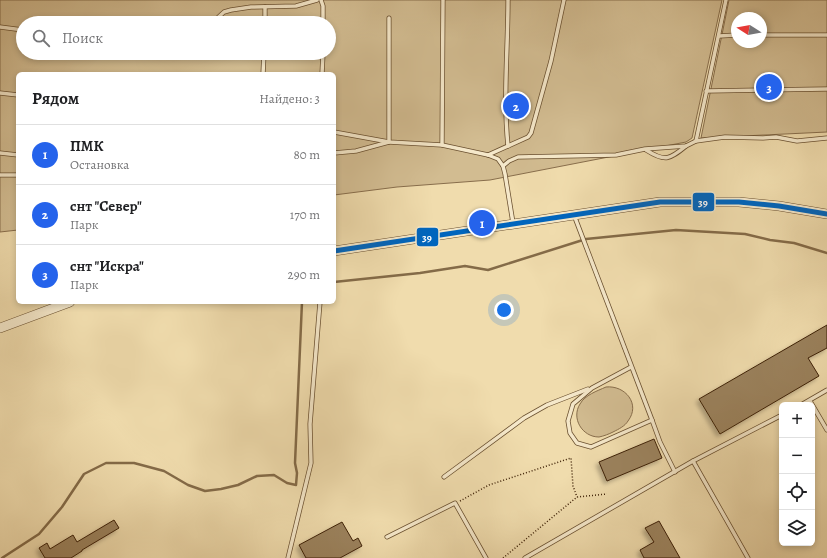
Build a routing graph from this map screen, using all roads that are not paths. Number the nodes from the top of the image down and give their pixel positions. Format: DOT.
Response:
graph roads {
  1 [pos="317,0"];
  2 [pos="320,0"];
  3 [pos="443,0"];
  4 [pos="508,0"];
  5 [pos="564,0"];
  6 [pos="726,0"];
  7 [pos="265,7"];
  8 [pos="220,16"];
  9 [pos="265,16"];
  10 [pos="323,16"];
  11 [pos="390,18"];
  12 [pos="0,27"];
  13 [pos="16,29"];
  14 [pos="731,35"];
  15 [pos="767,35"];
  16 [pos="827,35"];
  17 [pos="719,36"];
  18 [pos="264,60"];
  19 [pos="323,60"];
  20 [pos="264,72"];
  21 [pos="322,72"];
  22 [pos="827,89"];
  23 [pos="706,91"];
  24 [pos="0,93"];
  25 [pos="16,95"];
  26 [pos="336,132"];
  27 [pos="827,138"];
  28 [pos="696,141"];
  29 [pos="389,142"];
  30 [pos="442,145"];
  31 [pos="508,146"];
  32 [pos="686,146"];
  33 [pos="645,149"];
  34 [pos="336,152"];
  35 [pos="0,153"];
  36 [pos="16,155"];
  37 [pos="488,155"];
  38 [pos="503,166"];
  39 [pos="0,175"];
  40 [pos="16,175"];
  41 [pos="574,214"];
  42 [pos="827,214"];
  43 [pos="514,224"];
  44 [pos="336,251"];
  45 [pos="65,304"];
  46 [pos="320,304"];
  47 [pos="0,328"];
  48 [pos="631,367"];
  49 [pos="592,388"];
  50 [pos="827,390"];
  51 [pos="810,400"];
  52 [pos="806,402"];
  53 [pos="779,417"];
  54 [pos="652,420"];
  55 [pos="827,430"];
  56 [pos="693,461"];
  57 [pos="675,472"];
  58 [pos="444,476"];
  59 [pos="387,537"];
  60 [pos="288,558"];
  61 [pos="486,558"];
  62 [pos="525,558"];
  63 [pos="748,558"];
  1 -- 7 [label="lane"];
  2 -- 10 [label="lane"];
  3 -- 30 [label="lane"];
  4 -- 31 [label="lane"];
  5 -- 31 [label="lane"];
  6 -- 17 [label="lane"];
  7 -- 8 [label="lane"];
  7 -- 9 [label="lane"];
  11 -- 29 [label="lane"];
  12 -- 13 [label="lane"];
  14 -- 17 [label="lane"];
  15 -- 16 [label="lane"];
  17 -- 23 [label="lane"];
  18 -- 20 [label="lane"];
  19 -- 21 [label="lane"];
  22 -- 23 [label="lane"];
  23 -- 28 [label="lane"];
  24 -- 25 [label="lane"];
  26 -- 29 [label="lane"];
  27 -- 28 [label="lane"];
  28 -- 32 [label="lane"];
  29 -- 30 [label="lane"];
  29 -- 34 [label="lane"];
  30 -- 37 [label="lane"];
  31 -- 37 [label="lane"];
  32 -- 33 [label="lane"];
  32 -- 33 [label="lane"];
  33 -- 38 [label="lane"];
  35 -- 36 [label="lane"];
  37 -- 38 [label="lane"];
  38 -- 43 [label="lane"];
  39 -- 40 [label="lane"];
  41 -- 42 [label="street"];
  41 -- 43 [label="street"];
  41 -- 48 [label="lane"];
  43 -- 44 [label="street"];
  45 -- 47 [label="street"];
  46 -- 60 [label="lane"];
  48 -- 49 [label="lane"];
  48 -- 54 [label="lane"];
  49 -- 54 [label="lane"];
  49 -- 58 [label="lane"];
  50 -- 51 [label="lane"];
  51 -- 52 [label="lane"];
  51 -- 55 [label="lane"];
  53 -- 56 [label="lane"];
  54 -- 57 [label="lane"];
  56 -- 57 [label="lane"];
  56 -- 63 [label="lane"];
  57 -- 62 [label="lane"];
  59 -- 61 [label="lane"];
}
